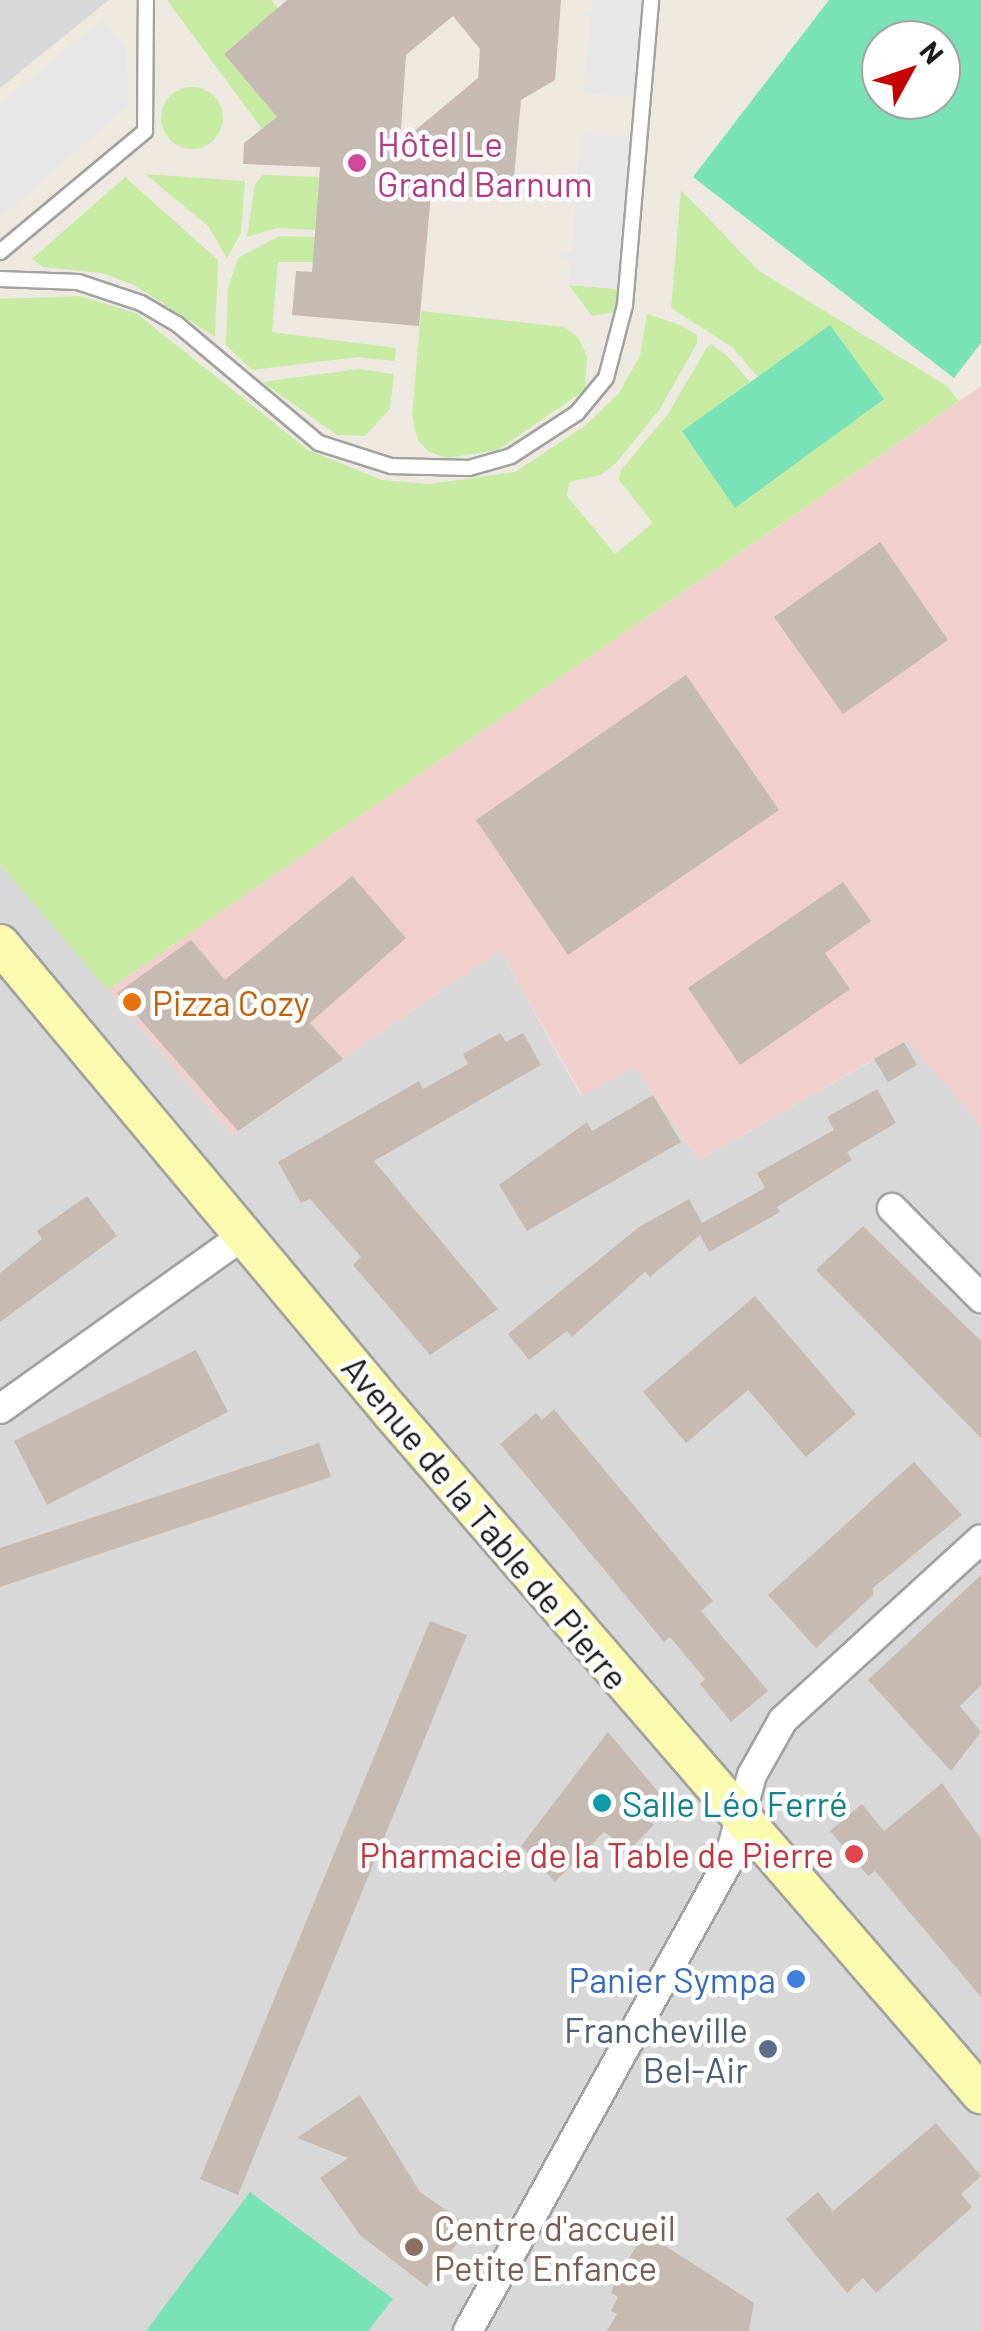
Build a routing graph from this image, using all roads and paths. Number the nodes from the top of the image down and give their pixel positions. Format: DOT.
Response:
graph roads {
  1 [pos="146,0"];
  2 [pos="651,0"];
  3 [pos="0,252"];
  4 [pos="0,279"];
  5 [pos="0,944"];
  6 [pos="892,1208"];
  7 [pos="244,1235"];
  8 [pos="981,1298"];
  9 [pos="0,1409"];
  10 [pos="981,1538"];
  11 [pos="739,1818"];
  12 [pos="981,2094"];
  13 [pos="468,2331"];
  1 -- 3 [label="lane"];
  2 -- 4 [label="lane"];
  5 -- 7 [label="main road, Avenue de la Table de Pierre"];
  6 -- 8 [label="street"];
  7 -- 9 [label="street"];
  7 -- 11 [label="main road, Avenue de la Table de Pierre"];
  10 -- 11 [label="street"];
  11 -- 12 [label="main road, Avenue de la Table de Pierre"];
  11 -- 13 [label="street"];
}
